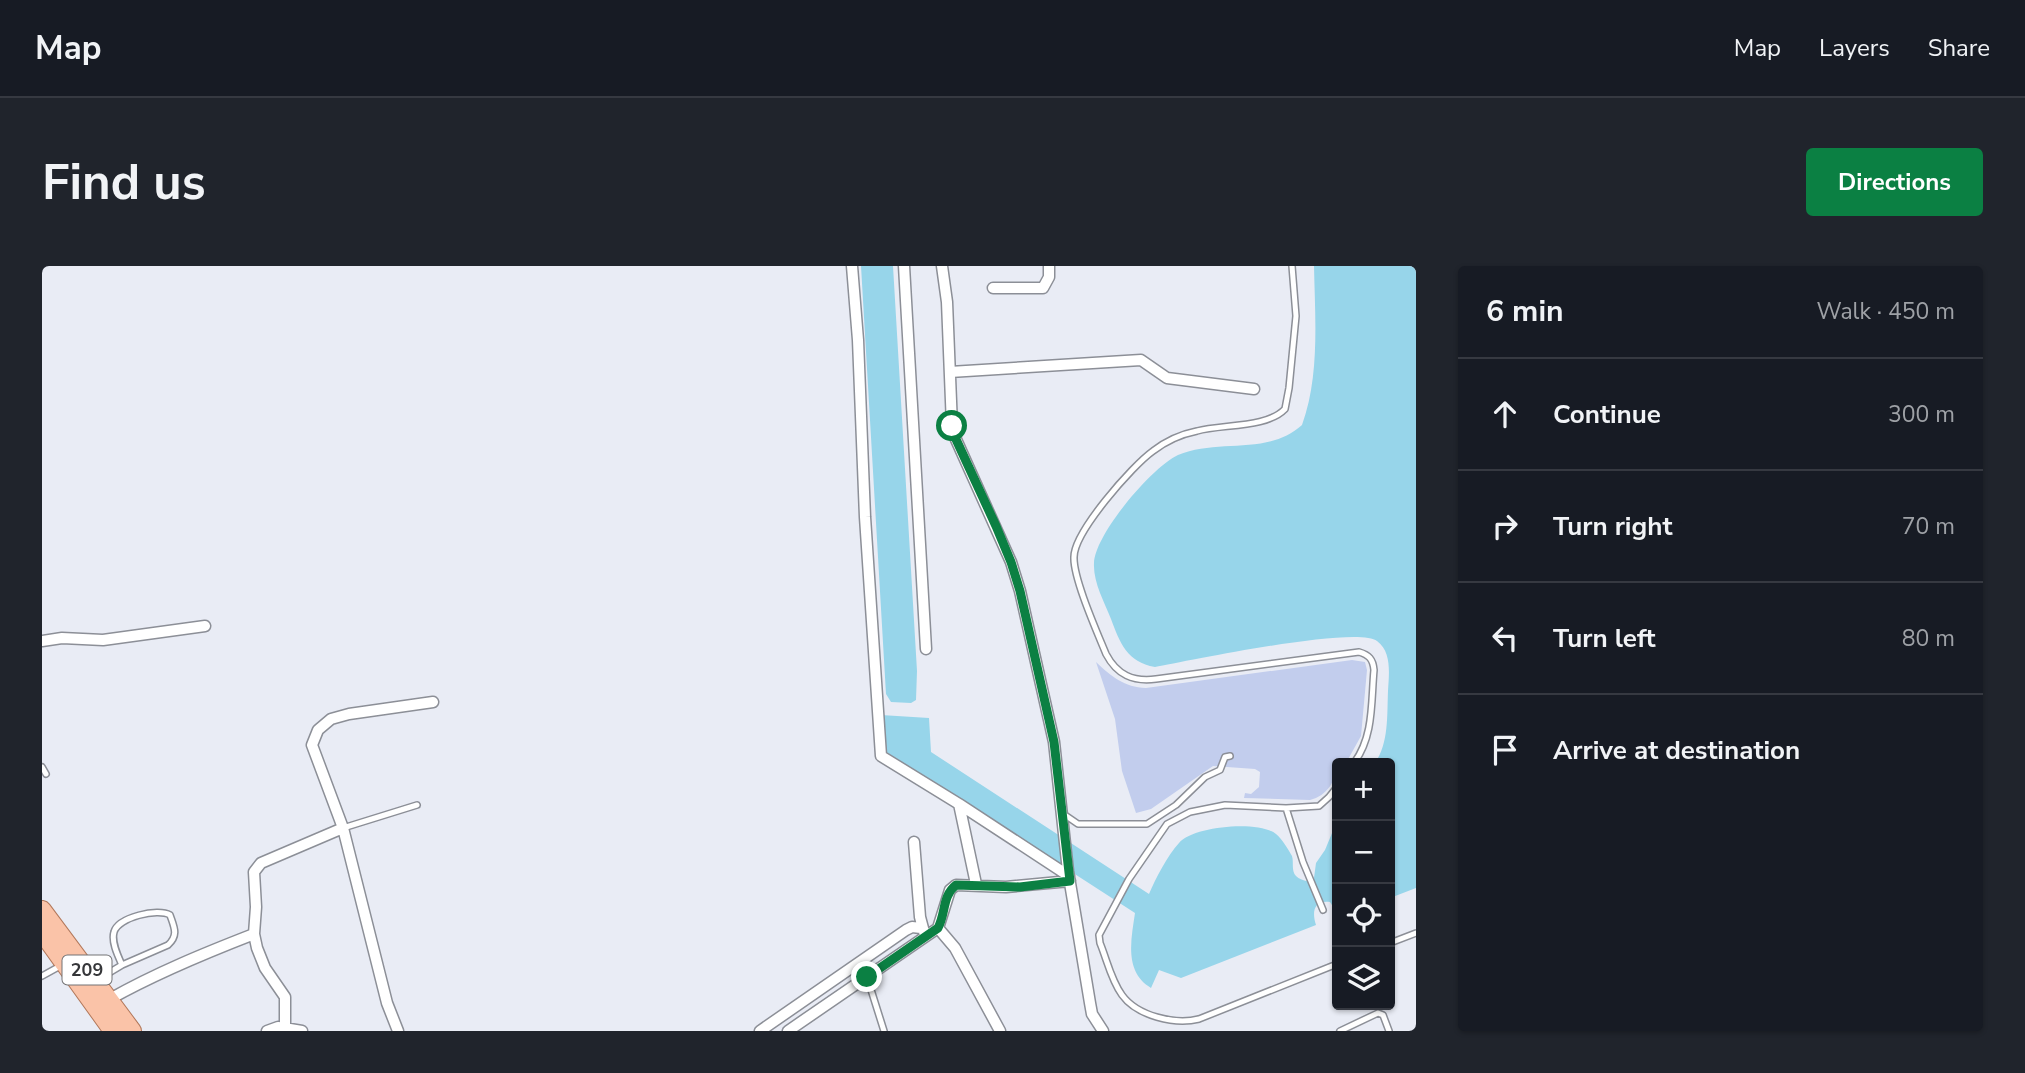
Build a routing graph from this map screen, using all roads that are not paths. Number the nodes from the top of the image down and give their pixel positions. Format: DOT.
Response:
graph roads {
  1 [pos="852,266"];
  2 [pos="904,266"];
  3 [pos="942,266"];
  4 [pos="1049,266"];
  5 [pos="1292,266"];
  6 [pos="993,288"];
  7 [pos="950,372"];
  8 [pos="1254,389"];
  9 [pos="205,626"];
  10 [pos="42,641"];
  11 [pos="926,649"];
  12 [pos="433,702"];
  13 [pos="1230,755"];
  14 [pos="1358,758"];
  15 [pos="42,767"];
  16 [pos="46,774"];
  17 [pos="1332,793"];
  18 [pos="959,804"];
  19 [pos="416,805"];
  20 [pos="1286,808"];
  21 [pos="1060,812"];
  22 [pos="343,828"];
  23 [pos="914,842"];
  24 [pos="1069,876"];
  25 [pos="976,884"];
  26 [pos="42,909"];
  27 [pos="1324,910"];
  28 [pos="938,928"];
  29 [pos="42,932"];
  30 [pos="925,932"];
  31 [pos="254,933"];
  32 [pos="1416,933"];
  33 [pos="1395,941"];
  34 [pos="65,963"];
  35 [pos="122,965"];
  36 [pos="1332,966"];
  37 [pos="42,976"];
  38 [pos="867,977"];
  39 [pos="96,981"];
  40 [pos="110,999"];
  41 [pos="285,1028"];
  42 [pos="795,1029"];
  43 [pos="113,1031"];
  44 [pos="132,1031"];
  45 [pos="267,1031"];
  46 [pos="302,1031"];
  47 [pos="398,1031"];
  48 [pos="760,1031"];
  49 [pos="884,1031"];
  50 [pos="1000,1031"];
  51 [pos="1102,1031"];
  52 [pos="1340,1031"];
  53 [pos="1389,1031"];
  1 -- 18 [label="street"];
  2 -- 11 [label="street"];
  3 -- 7 [label="street"];
  4 -- 6 [label="street"];
  5 -- 14 [label="lane"];
  7 -- 8 [label="street"];
  7 -- 21 [label="street"];
  9 -- 10 [label="street"];
  12 -- 22 [label="street"];
  13 -- 21 [label="lane"];
  15 -- 16 [label="lane"];
  17 -- 20 [label="lane"];
  18 -- 24 [label="street"];
  18 -- 25 [label="street"];
  19 -- 22 [label="lane"];
  20 -- 27 [label="lane"];
  20 -- 36 [label="lane"];
  21 -- 24 [label="street"];
  22 -- 31 [label="street"];
  22 -- 47 [label="street"];
  23 -- 30 [label="street"];
  24 -- 25 [label="street"];
  24 -- 51 [label="street"];
  25 -- 28 [label="street"];
  26 -- 39 [label="main road, 209"];
  28 -- 30 [label="street"];
  28 -- 50 [label="street"];
  29 -- 34 [label="main road, 209"];
  30 -- 38 [label="street"];
  30 -- 48 [label="street"];
  31 -- 40 [label="street"];
  31 -- 41 [label="street"];
  32 -- 33 [label="lane"];
  34 -- 37 [label="lane"];
  34 -- 43 [label="main road, 209"];
  35 -- 35 [label="lane"];
  35 -- 39 [label="lane"];
  38 -- 42 [label="street"];
  38 -- 49 [label="lane"];
  39 -- 40 [label="main road, 209"];
  40 -- 44 [label="main road, 209"];
  41 -- 45 [label="street"];
  41 -- 46 [label="street"];
  52 -- 53 [label="lane"];
}
